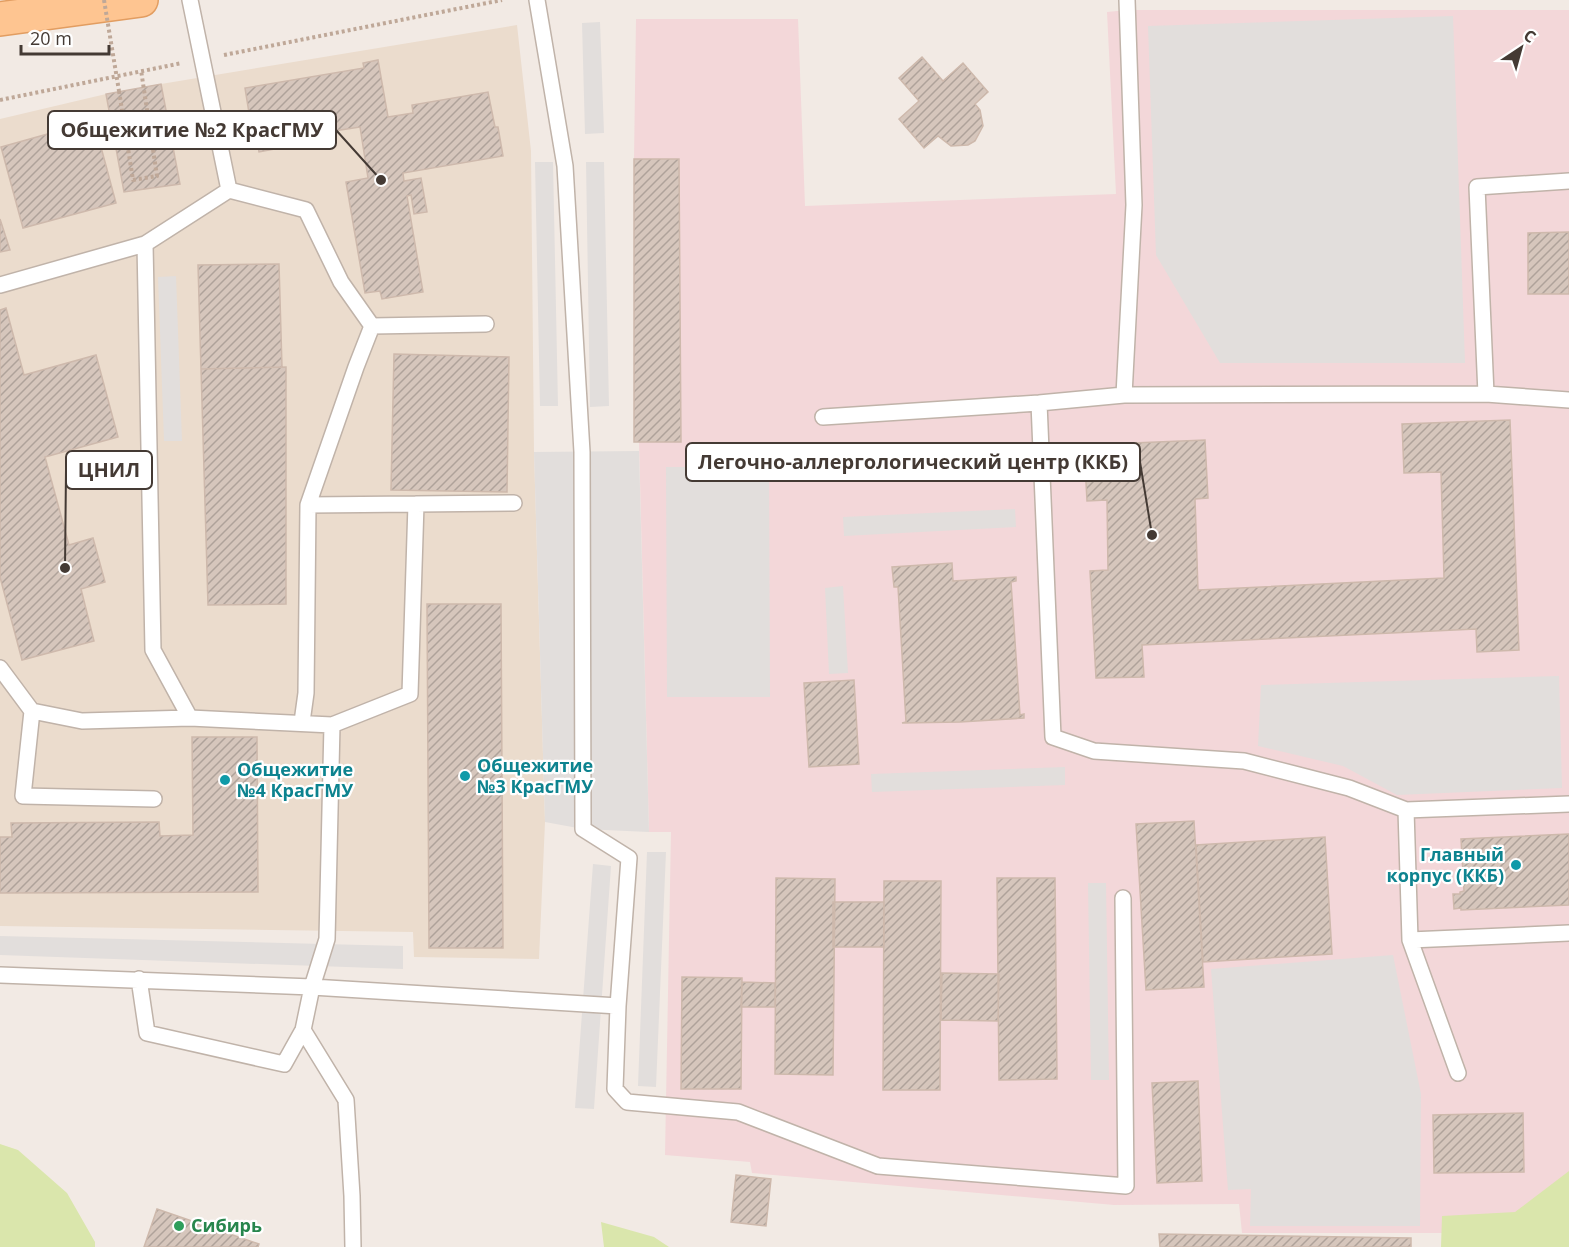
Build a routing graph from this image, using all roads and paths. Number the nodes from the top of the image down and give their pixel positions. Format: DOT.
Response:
graph roads {
  1 [pos="141,0"];
  2 [pos="190,0"];
  3 [pos="502,0"];
  4 [pos="537,0"];
  5 [pos="1127,0"];
  6 [pos="109,2"];
  7 [pos="0,19"];
  8 [pos="202,60"];
  9 [pos="141,70"];
  10 [pos="0,100"];
  11 [pos="1569,181"];
  12 [pos="229,190"];
  13 [pos="144,244"];
  14 [pos="0,285"];
  15 [pos="486,324"];
  16 [pos="372,326"];
  17 [pos="1486,394"];
  18 [pos="1124,395"];
  19 [pos="1569,400"];
  20 [pos="1039,403"];
  21 [pos="823,417"];
  22 [pos="514,503"];
  23 [pos="417,504"];
  24 [pos="308,505"];
  25 [pos="0,668"];
  26 [pos="32,711"];
  27 [pos="190,718"];
  28 [pos="302,722"];
  29 [pos="332,724"];
  30 [pos="154,799"];
  31 [pos="1569,804"];
  32 [pos="1406,810"];
  33 [pos="1123,898"];
  34 [pos="1569,933"];
  35 [pos="1410,940"];
  36 [pos="0,975"];
  37 [pos="139,980"];
  38 [pos="312,987"];
  39 [pos="618,1006"];
  40 [pos="303,1030"];
  41 [pos="1458,1073"];
  42 [pos="353,1247"];
  1 -- 6 [label="main road"];
  2 -- 8 [label="lane"];
  3 -- 8 [label="path"];
  4 -- 39 [label="lane"];
  5 -- 18 [label="lane"];
  6 -- 7 [label="main road"];
  6 -- 9 [label="path, bridge"];
  8 -- 9 [label="path"];
  8 -- 12 [label="lane"];
  9 -- 10 [label="path"];
  11 -- 17 [label="lane"];
  12 -- 13 [label="lane"];
  12 -- 16 [label="lane"];
  13 -- 14 [label="lane"];
  13 -- 27 [label="lane"];
  15 -- 16 [label="lane"];
  16 -- 24 [label="lane"];
  17 -- 18 [label="lane"];
  17 -- 19 [label="lane"];
  18 -- 20 [label="lane"];
  20 -- 21 [label="lane"];
  20 -- 32 [label="lane"];
  22 -- 23 [label="lane"];
  23 -- 24 [label="lane"];
  23 -- 29 [label="lane"];
  24 -- 28 [label="lane"];
  25 -- 26 [label="lane"];
  26 -- 27 [label="lane"];
  26 -- 30 [label="lane"];
  27 -- 28 [label="lane"];
  28 -- 29 [label="lane"];
  29 -- 38 [label="lane"];
  31 -- 32 [label="lane"];
  32 -- 35 [label="lane"];
  33 -- 39 [label="lane"];
  34 -- 35 [label="lane"];
  35 -- 41 [label="lane"];
  36 -- 37 [label="lane"];
  37 -- 38 [label="lane"];
  37 -- 40 [label="lane"];
  38 -- 39 [label="lane"];
  38 -- 40 [label="lane"];
  40 -- 42 [label="lane"];
}
